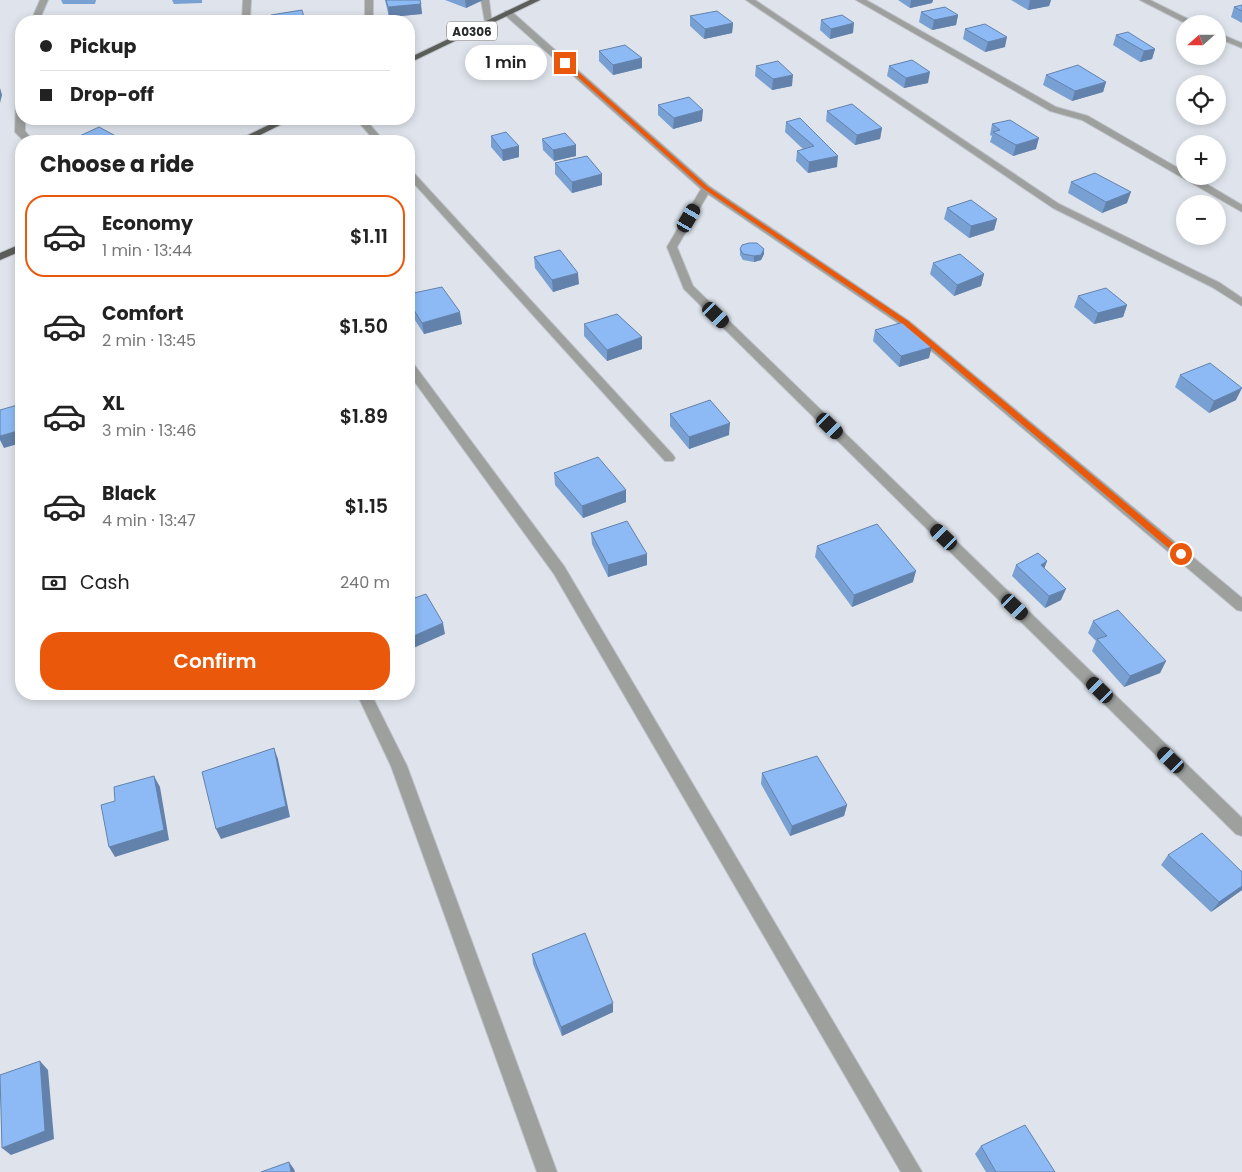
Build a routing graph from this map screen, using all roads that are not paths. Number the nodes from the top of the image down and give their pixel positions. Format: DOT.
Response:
graph roads {
  1 [pos="44,0"];
  2 [pos="247,0"];
  3 [pos="369,0"];
  4 [pos="484,0"];
  5 [pos="536,0"];
  6 [pos="750,0"];
  7 [pos="860,0"];
  8 [pos="1144,0"];
  9 [pos="508,13"];
  10 [pos="38,15"];
  11 [pos="246,15"];
  12 [pos="369,15"];
  13 [pos="1176,15"];
  14 [pos="489,22"];
  15 [pos="1226,39"];
  16 [pos="1242,46"];
  17 [pos="415,58"];
  18 [pos="276,125"];
  19 [pos="365,125"];
  20 [pos="256,135"];
  21 [pos="375,135"];
  22 [pos="1176,171"];
  23 [pos="415,180"];
  24 [pos="1201,185"];
  25 [pos="706,188"];
  26 [pos="1242,209"];
  27 [pos="15,249"];
  28 [pos="0,257"];
  29 [pos="1242,303"];
  30 [pos="415,374"];
  31 [pos="669,458"];
  32 [pos="1242,606"];
  33 [pos="367,700"];
  34 [pos="1242,829"];
  35 [pos="547,1172"];
  36 [pos="912,1172"];
  1 -- 10 [label="street"];
  2 -- 11 [label="street"];
  3 -- 12 [label="street"];
  4 -- 14 [label="street"];
  5 -- 9 [label="highway, A0306"];
  6 -- 29 [label="street"];
  7 -- 22 [label="street"];
  8 -- 13 [label="street"];
  9 -- 14 [label="highway, A0306"];
  9 -- 25 [label="street"];
  14 -- 17 [label="highway, A0306"];
  15 -- 16 [label="street"];
  18 -- 20 [label="highway"];
  19 -- 21 [label="street"];
  23 -- 31 [label="street"];
  24 -- 26 [label="street"];
  25 -- 32 [label="street"];
  25 -- 34 [label="street"];
  27 -- 28 [label="highway"];
  30 -- 36 [label="street"];
  33 -- 35 [label="street"];
}
